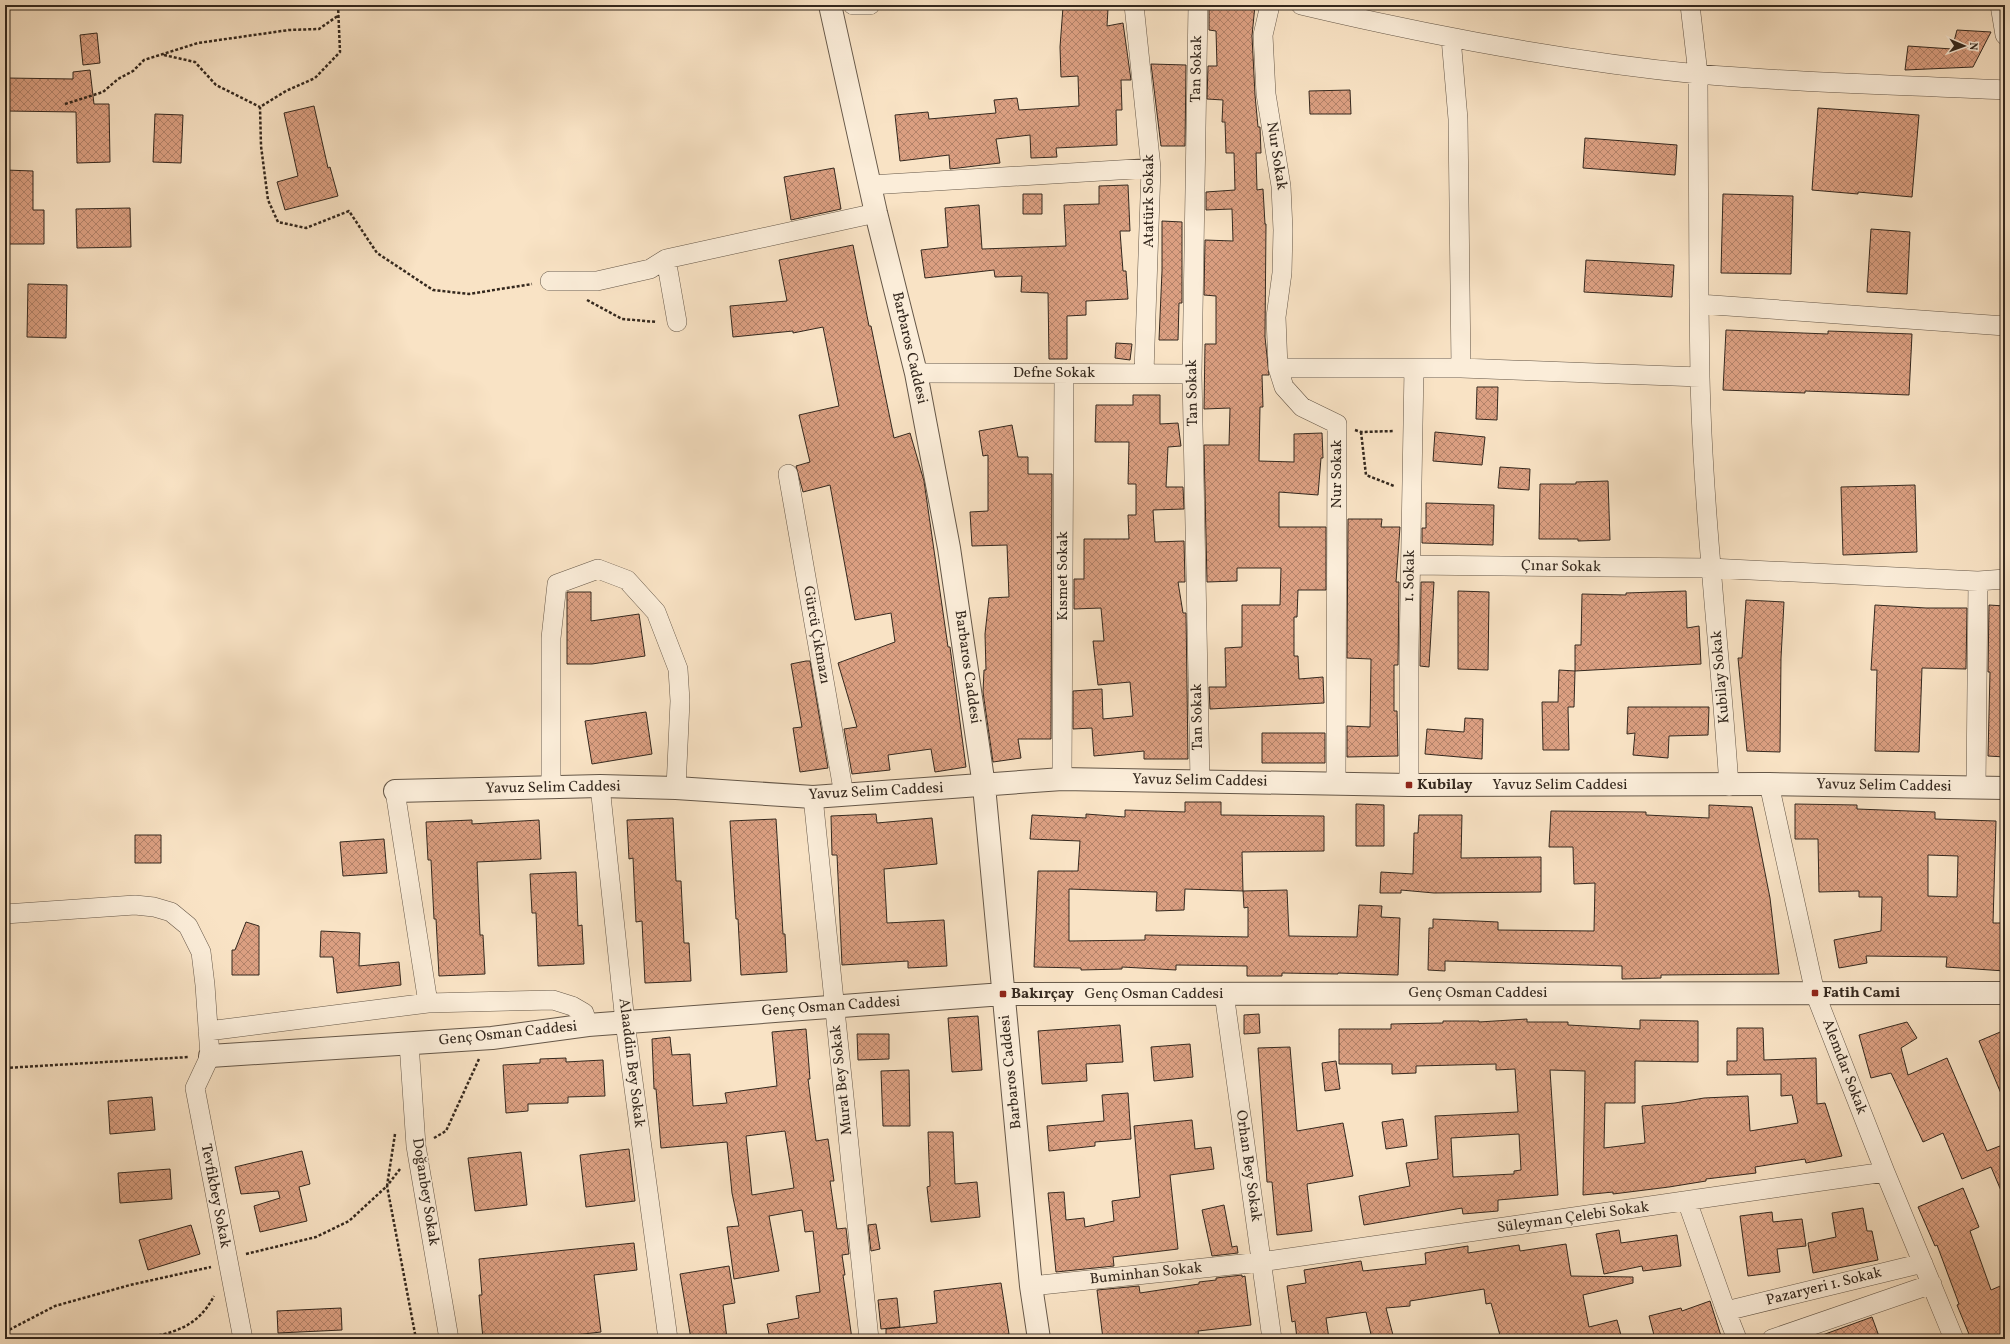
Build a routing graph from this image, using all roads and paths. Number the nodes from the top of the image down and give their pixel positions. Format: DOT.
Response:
graph roads {
  1 [pos="338,5"];
  2 [pos="830,5"];
  3 [pos="853,5"];
  4 [pos="870,5"];
  5 [pos="1134,5"];
  6 [pos="1198,5"];
  7 [pos="1270,5"];
  8 [pos="1301,5"];
  9 [pos="1690,5"];
  10 [pos="2000,5"];
  11 [pos="339,15"];
  12 [pos="2005,35"];
  13 [pos="1451,38"];
  14 [pos="163,55"];
  15 [pos="1698,74"];
  16 [pos="2005,90"];
  17 [pos="65,104"];
  18 [pos="260,107"];
  19 [pos="1152,168"];
  20 [pos="870,185"];
  21 [pos="876,213"];
  22 [pos="666,259"];
  23 [pos="550,281"];
  24 [pos="585,298"];
  25 [pos="1699,304"];
  26 [pos="677,322"];
  27 [pos="2005,326"];
  28 [pos="1278,368"];
  29 [pos="1414,368"];
  30 [pos="1461,368"];
  31 [pos="916,373"];
  32 [pos="1064,373"];
  33 [pos="1144,373"];
  34 [pos="1192,374"];
  35 [pos="1700,377"];
  36 [pos="1337,424"];
  37 [pos="1412,430"];
  38 [pos="1361,432"];
  39 [pos="788,474"];
  40 [pos="1412,493"];
  41 [pos="1411,565"];
  42 [pos="1710,568"];
  43 [pos="2005,579"];
  44 [pos="1978,581"];
  45 [pos="1062,779"];
  46 [pos="1200,781"];
  47 [pos="1336,783"];
  48 [pos="1769,784"];
  49 [pos="1409,785"];
  50 [pos="600,786"];
  51 [pos="984,786"];
  52 [pos="1729,786"];
  53 [pos="551,788"];
  54 [pos="676,788"];
  55 [pos="1976,788"];
  56 [pos="2005,788"];
  57 [pos="395,791"];
  58 [pos="844,795"];
  59 [pos="813,797"];
  60 [pos="5,914"];
  61 [pos="1224,993"];
  62 [pos="1815,993"];
  63 [pos="2005,993"];
  64 [pos="1003,994"];
  65 [pos="428,1003"];
  66 [pos="835,1006"];
  67 [pos="625,1022"];
  68 [pos="588,1025"];
  69 [pos="208,1031"];
  70 [pos="492,1038"];
  71 [pos="409,1043"];
  72 [pos="210,1056"];
  73 [pos="5,1068"];
  74 [pos="395,1133"];
  75 [pos="416,1146"];
  76 [pos="1885,1172"];
  77 [pos="387,1186"];
  78 [pos="1687,1201"];
  79 [pos="228,1261"];
  80 [pos="1262,1262"];
  81 [pos="1923,1262"];
  82 [pos="1932,1284"];
  83 [pos="1032,1286"];
  84 [pos="218,1290"];
  85 [pos="1726,1311"];
  86 [pos="5,1332"];
  87 [pos="139,1339"];
  88 [pos="243,1339"];
  89 [pos="416,1339"];
  90 [pos="449,1339"];
  91 [pos="668,1339"];
  92 [pos="869,1339"];
  93 [pos="1039,1339"];
  94 [pos="1272,1339"];
  95 [pos="1738,1339"];
  96 [pos="1772,1339"];
  97 [pos="1954,1339"];
  1 -- 11 [label="path"];
  2 -- 20 [label="street, Barbaros Caddesi"];
  3 -- 4 [label="street"];
  5 -- 19 [label="street, Atatürk Sokak"];
  6 -- 34 [label="street, Tan Sokak"];
  7 -- 28 [label="street, Nur Sokak"];
  8 -- 13 [label="street"];
  9 -- 15 [label="street, Kubilay Sokak"];
  10 -- 12 [label="street"];
  11 -- 14 [label="path"];
  11 -- 18 [label="path"];
  13 -- 15 [label="street"];
  13 -- 30 [label="street"];
  14 -- 17 [label="path"];
  14 -- 18 [label="path"];
  15 -- 16 [label="street"];
  15 -- 25 [label="street, Kubilay Sokak"];
  18 -- 23 [label="path"];
  19 -- 20 [label="street"];
  19 -- 33 [label="street, Atatürk Sokak"];
  20 -- 21 [label="street, Barbaros Caddesi"];
  21 -- 22 [label="street"];
  21 -- 31 [label="street, Barbaros Caddesi"];
  22 -- 23 [label="street"];
  22 -- 26 [label="street"];
  24 -- 26 [label="path"];
  25 -- 27 [label="street"];
  25 -- 35 [label="street, Kubilay Sokak"];
  28 -- 29 [label="street"];
  28 -- 36 [label="street, Nur Sokak"];
  29 -- 30 [label="street"];
  29 -- 37 [label="street, 1. Sokak"];
  30 -- 35 [label="street"];
  31 -- 32 [label="street, Defne Sokak"];
  31 -- 51 [label="street, Barbaros Caddesi"];
  32 -- 33 [label="street, Defne Sokak"];
  32 -- 45 [label="street, Kısmet Sokak"];
  33 -- 34 [label="street, Defne Sokak"];
  34 -- 46 [label="street, Tan Sokak"];
  35 -- 42 [label="street, Kubilay Sokak"];
  36 -- 38 [label="path"];
  36 -- 47 [label="street, Nur Sokak"];
  37 -- 38 [label="path"];
  37 -- 40 [label="street, 1. Sokak"];
  38 -- 40 [label="path"];
  39 -- 58 [label="street, Gürcü Çıkmazı"];
  40 -- 41 [label="street, 1. Sokak"];
  41 -- 42 [label="street, Çınar Sokak"];
  41 -- 49 [label="street, 1. Sokak"];
  42 -- 44 [label="street, Çınar Sokak"];
  42 -- 52 [label="street, Kubilay Sokak"];
  43 -- 44 [label="street, Çınar Sokak"];
  44 -- 55 [label="street"];
  45 -- 46 [label="street, Yavuz Selim Caddesi"];
  45 -- 51 [label="street, Yavuz Selim Caddesi"];
  46 -- 47 [label="street, Yavuz Selim Caddesi"];
  47 -- 49 [label="street, Yavuz Selim Caddesi"];
  48 -- 52 [label="street, Yavuz Selim Caddesi"];
  48 -- 55 [label="street, Yavuz Selim Caddesi"];
  48 -- 62 [label="street, Alemdar Sokak"];
  49 -- 52 [label="street, Yavuz Selim Caddesi"];
  50 -- 53 [label="street, Yavuz Selim Caddesi"];
  50 -- 54 [label="street, Yavuz Selim Caddesi"];
  50 -- 67 [label="street, Alaaddin Bey Sokak"];
  51 -- 58 [label="street, Yavuz Selim Caddesi"];
  51 -- 64 [label="street, Barbaros Caddesi"];
  53 -- 54 [label="street"];
  53 -- 57 [label="street, Yavuz Selim Caddesi"];
  54 -- 59 [label="street, Yavuz Selim Caddesi"];
  55 -- 56 [label="street, Yavuz Selim Caddesi"];
  57 -- 65 [label="street"];
  58 -- 59 [label="street, Yavuz Selim Caddesi"];
  59 -- 66 [label="street, Murat Bey Sokak"];
  60 -- 69 [label="street"];
  61 -- 62 [label="street, Genç Osman Caddesi"];
  61 -- 64 [label="street, Genç Osman Caddesi"];
  61 -- 80 [label="street, Orhan Bey Sokak"];
  62 -- 63 [label="street, Genç Osman Caddesi"];
  62 -- 76 [label="street, Alemdar Sokak"];
  64 -- 66 [label="street, Genç Osman Caddesi"];
  64 -- 83 [label="street, Barbaros Caddesi"];
  65 -- 68 [label="street"];
  65 -- 69 [label="street"];
  66 -- 67 [label="street, Genç Osman Caddesi"];
  66 -- 92 [label="street, Murat Bey Sokak"];
  67 -- 68 [label="street, Genç Osman Caddesi"];
  67 -- 91 [label="street, Alaaddin Bey Sokak"];
  68 -- 70 [label="street, Genç Osman Caddesi"];
  69 -- 72 [label="street"];
  70 -- 71 [label="street, Genç Osman Caddesi"];
  70 -- 75 [label="path"];
  71 -- 72 [label="street, Genç Osman Caddesi"];
  71 -- 75 [label="street, Doğanbey Sokak"];
  72 -- 73 [label="path"];
  72 -- 79 [label="street, Tevfikbey Sokak"];
  74 -- 77 [label="path"];
  75 -- 90 [label="street, Doğanbey Sokak"];
  76 -- 78 [label="street, Süleyman Çelebi Sokak"];
  76 -- 81 [label="street, Alemdar Sokak"];
  77 -- 79 [label="path"];
  77 -- 89 [label="path"];
  78 -- 80 [label="street, Süleyman Çelebi Sokak"];
  78 -- 85 [label="street"];
  79 -- 86 [label="path"];
  79 -- 88 [label="street, Tevfikbey Sokak"];
  80 -- 83 [label="street, Buminhan Sokak"];
  80 -- 94 [label="street, Orhan Bey Sokak"];
  81 -- 82 [label="street, Alemdar Sokak"];
  81 -- 85 [label="street, Pazaryeri 1. Sokak"];
  82 -- 96 [label="street"];
  82 -- 97 [label="street, Alemdar Sokak"];
  83 -- 93 [label="street, Barbaros Caddesi"];
  84 -- 87 [label="path"];
  85 -- 95 [label="street"];
}
